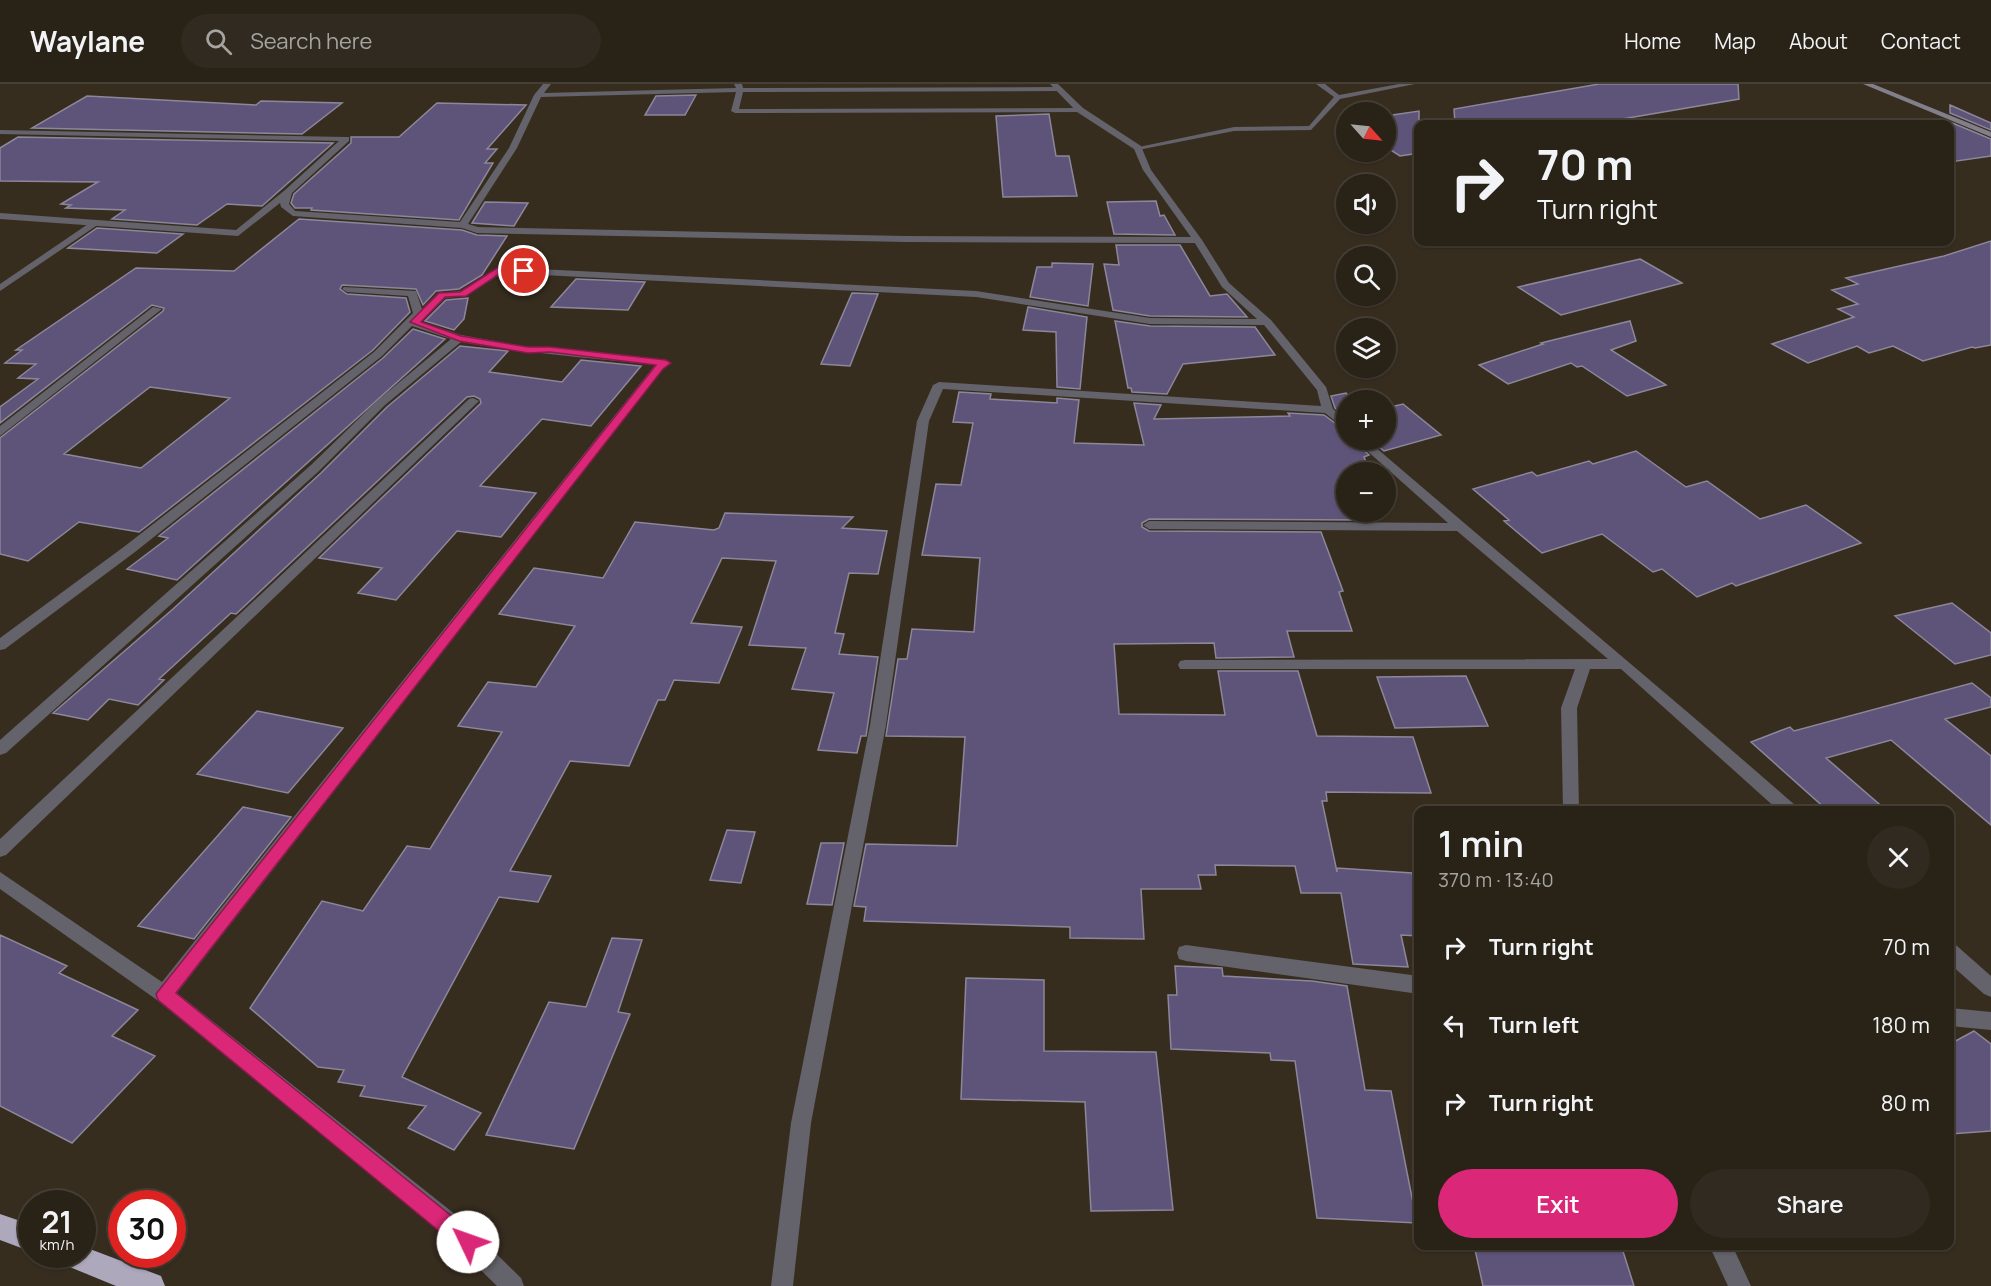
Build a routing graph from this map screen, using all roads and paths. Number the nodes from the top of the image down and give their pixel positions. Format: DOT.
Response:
graph roads {
  1 [pos="547,84"];
  2 [pos="1320,84"];
  3 [pos="1411,84"];
  4 [pos="1866,84"];
  5 [pos="739,87"];
  6 [pos="1057,87"];
  7 [pos="538,95"];
  8 [pos="1338,97"];
  9 [pos="1080,110"];
  10 [pos="0,132"];
  11 [pos="1991,135"];
  12 [pos="1137,148"];
  13 [pos="288,192"];
  14 [pos="0,216"];
  15 [pos="94,224"];
  16 [pos="463,225"];
  17 [pos="1197,240"];
  18 [pos="0,288"];
  19 [pos="346,289"];
  20 [pos="157,309"];
  21 [pos="1267,322"];
  22 [pos="459,338"];
  23 [pos="473,401"];
  24 [pos="1328,410"];
  25 [pos="1336,417"];
  26 [pos="0,432"];
  27 [pos="1372,450"];
  28 [pos="1149,525"];
  29 [pos="1460,528"];
  30 [pos="0,645"];
  31 [pos="1584,664"];
  32 [pos="1624,664"];
  33 [pos="1185,665"];
  34 [pos="0,749"];
  35 [pos="1571,806"];
  36 [pos="1785,806"];
  37 [pos="0,850"];
  38 [pos="0,879"];
  39 [pos="1186,953"];
  40 [pos="1954,956"];
  41 [pos="1414,984"];
  42 [pos="1991,988"];
  43 [pos="164,994"];
  44 [pos="1954,1017"];
  45 [pos="1991,1021"];
  46 [pos="0,1227"];
  47 [pos="18,1234"];
  48 [pos="1722,1250"];
  49 [pos="96,1265"];
  50 [pos="151,1286"];
  51 [pos="513,1286"];
  52 [pos="782,1286"];
  53 [pos="1740,1286"];
  1 -- 7 [label="street"];
  2 -- 8 [label="street"];
  3 -- 8 [label="street"];
  4 -- 11 [label="street"];
  5 -- 6 [label="street"];
  5 -- 7 [label="street"];
  5 -- 9 [label="street"];
  6 -- 9 [label="street"];
  7 -- 16 [label="street"];
  8 -- 12 [label="street"];
  9 -- 12 [label="street"];
  10 -- 13 [label="street"];
  12 -- 17 [label="street"];
  13 -- 15 [label="street"];
  13 -- 16 [label="street"];
  14 -- 15 [label="street"];
  15 -- 18 [label="street"];
  16 -- 17 [label="street"];
  17 -- 21 [label="street"];
  19 -- 30 [label="street"];
  20 -- 26 [label="street"];
  21 -- 22 [label="street"];
  21 -- 24 [label="street"];
  22 -- 34 [label="street"];
  22 -- 43 [label="street"];
  23 -- 37 [label="street"];
  24 -- 25 [label="street"];
  24 -- 52 [label="street"];
  27 -- 29 [label="street"];
  28 -- 29 [label="street"];
  29 -- 32 [label="street"];
  31 -- 32 [label="street"];
  31 -- 33 [label="street"];
  31 -- 35 [label="street"];
  32 -- 36 [label="street"];
  38 -- 43 [label="street"];
  39 -- 41 [label="street"];
  40 -- 42 [label="street"];
  43 -- 51 [label="street"];
  44 -- 45 [label="street"];
  46 -- 47 [label="highway"];
  48 -- 53 [label="street"];
  49 -- 50 [label="highway"];
}
